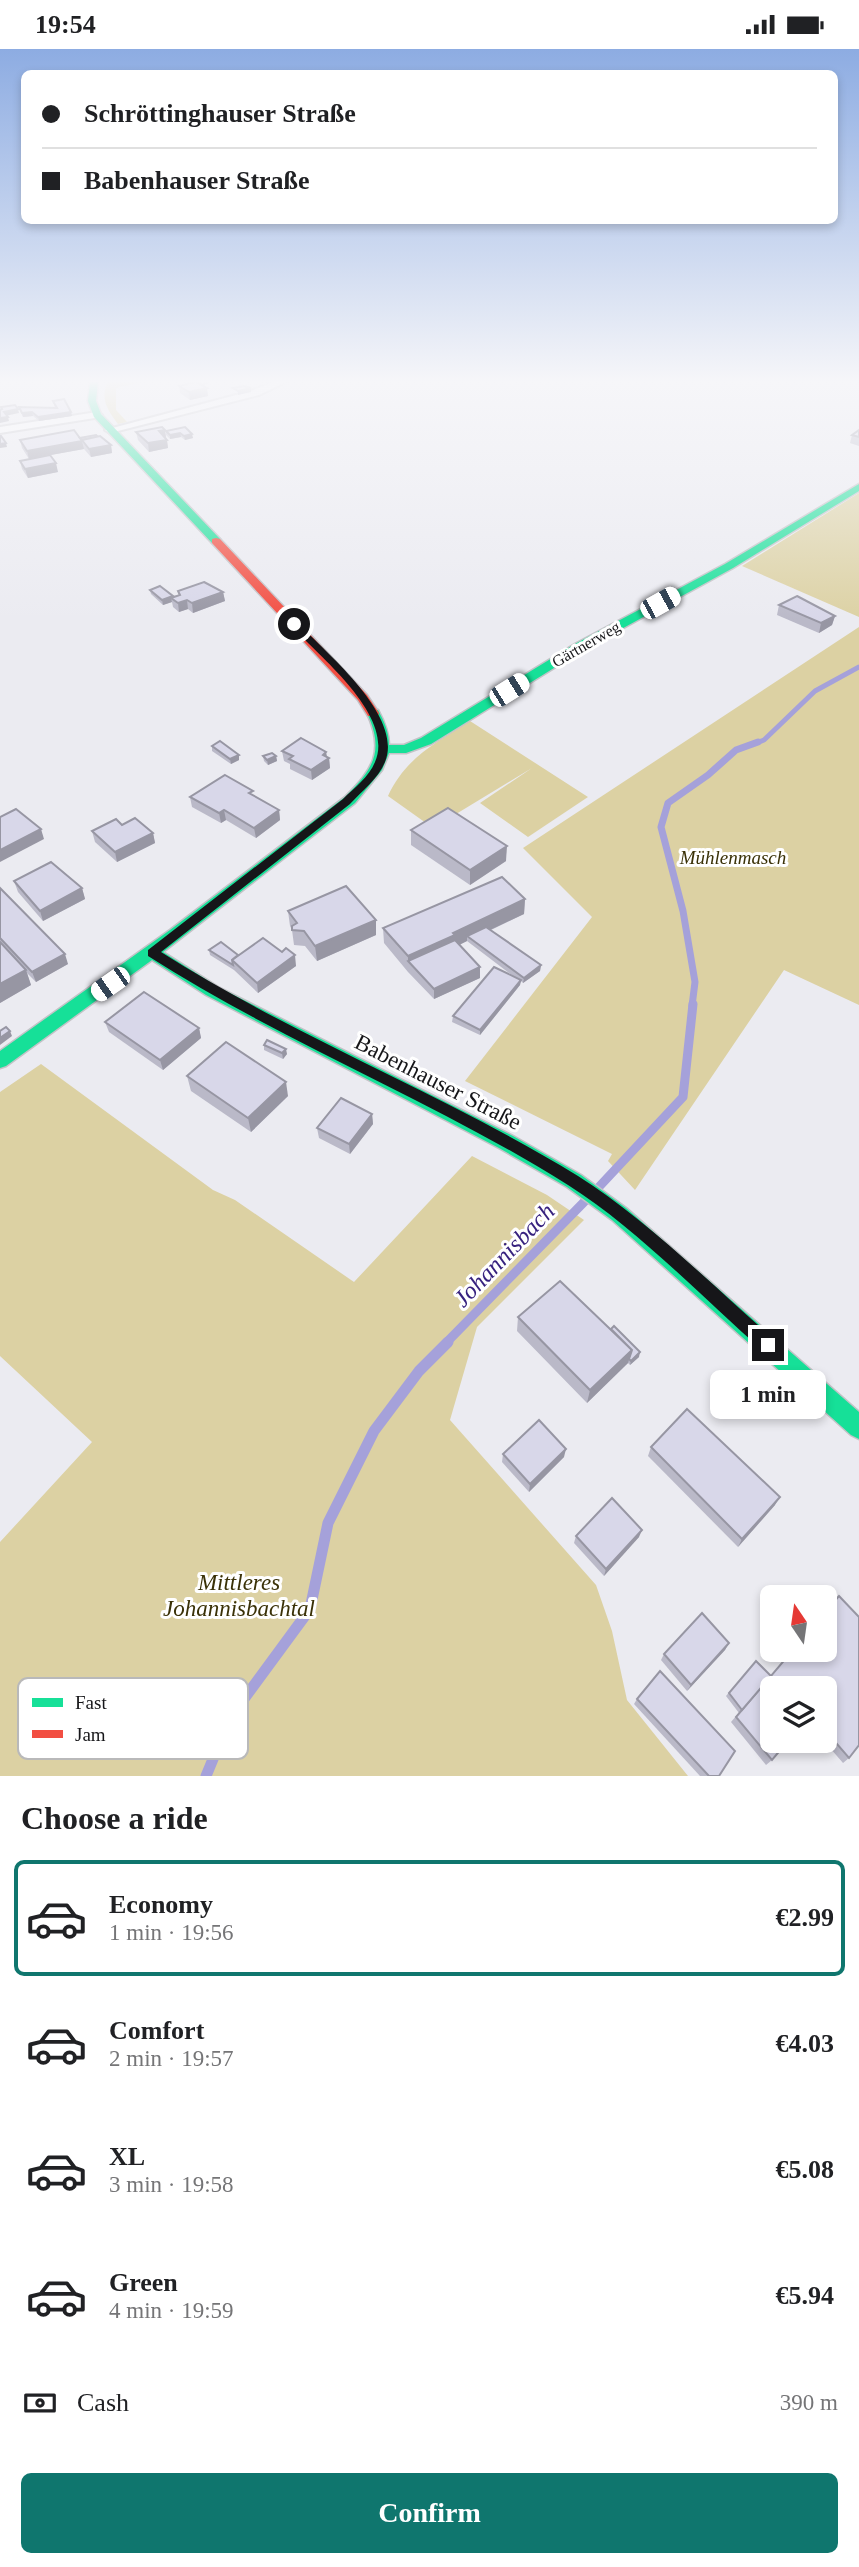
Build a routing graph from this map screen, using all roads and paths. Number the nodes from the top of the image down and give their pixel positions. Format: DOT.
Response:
graph roads {
  1 [pos="140,462"];
  2 [pos="859,487"];
  3 [pos="384,749"];
  4 [pos="152,953"];
  5 [pos="0,1061"];
  6 [pos="859,1427"];
  1 -- 3 [label="main road"];
  2 -- 3 [label="main road, Gärtnerweg"];
  3 -- 4 [label="main road"];
  4 -- 5 [label="main road"];
  4 -- 6 [label="main road, Babenhauser Straße"];
}
